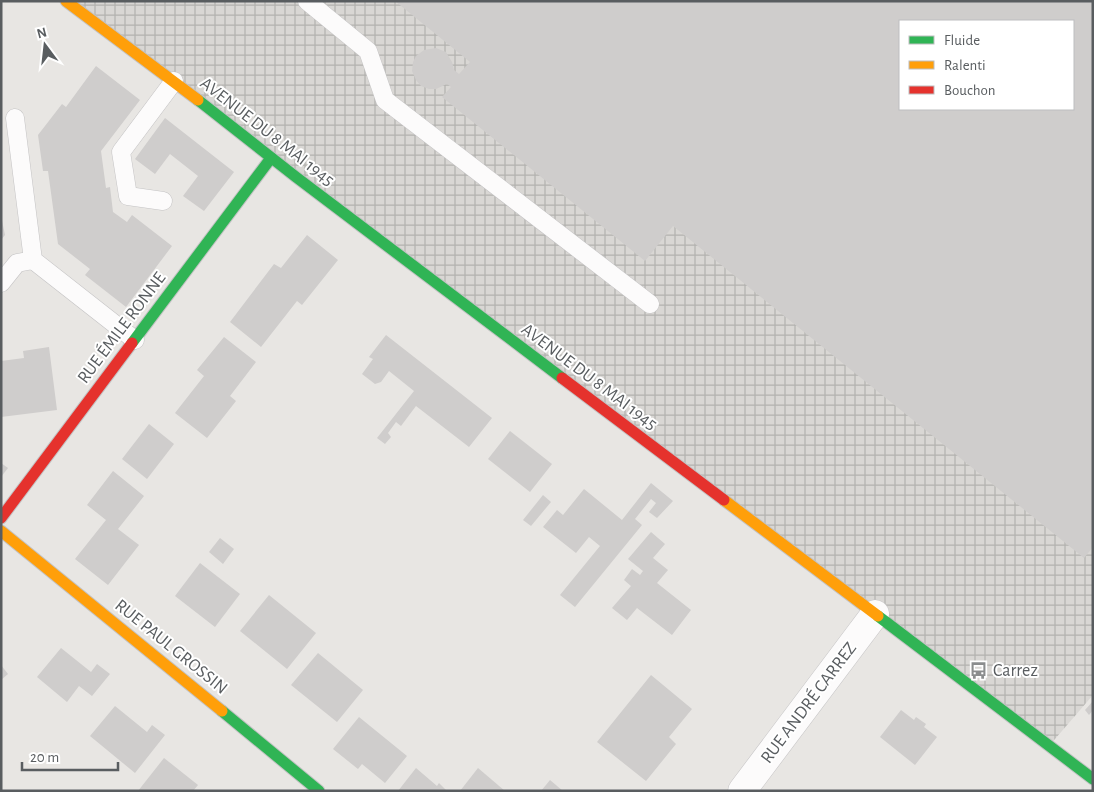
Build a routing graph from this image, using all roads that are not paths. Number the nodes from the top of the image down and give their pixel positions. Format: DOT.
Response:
graph roads {
  1 [pos="66,1"];
  2 [pos="307,1"];
  3 [pos="174,81"];
  4 [pos="15,118"];
  5 [pos="271,158"];
  6 [pos="163,201"];
  7 [pos="33,260"];
  8 [pos="1,283"];
  9 [pos="650,304"];
  10 [pos="135,340"];
  11 [pos="1,518"];
  12 [pos="1,531"];
  13 [pos="875,614"];
  14 [pos="1093,778"];
  15 [pos="319,791"];
  16 [pos="742,791"];
  1 -- 3 [label="street, AVENUE DU 8 MAI 1945"];
  2 -- 9 [label="lane"];
  3 -- 5 [label="street, AVENUE DU 8 MAI 1945"];
  3 -- 6 [label="lane"];
  4 -- 7 [label="lane"];
  5 -- 10 [label="street, RUE ÉMILE RONNE"];
  5 -- 13 [label="street, AVENUE DU 8 MAI 1945"];
  7 -- 8 [label="lane"];
  7 -- 10 [label="lane"];
  10 -- 11 [label="street, RUE ÉMILE RONNE"];
  12 -- 15 [label="street, RUE PAUL GROSSIN"];
  13 -- 14 [label="street, AVENUE DU 8 MAI 1945"];
  13 -- 16 [label="street, RUE ANDRÉ CARREZ"];
}
